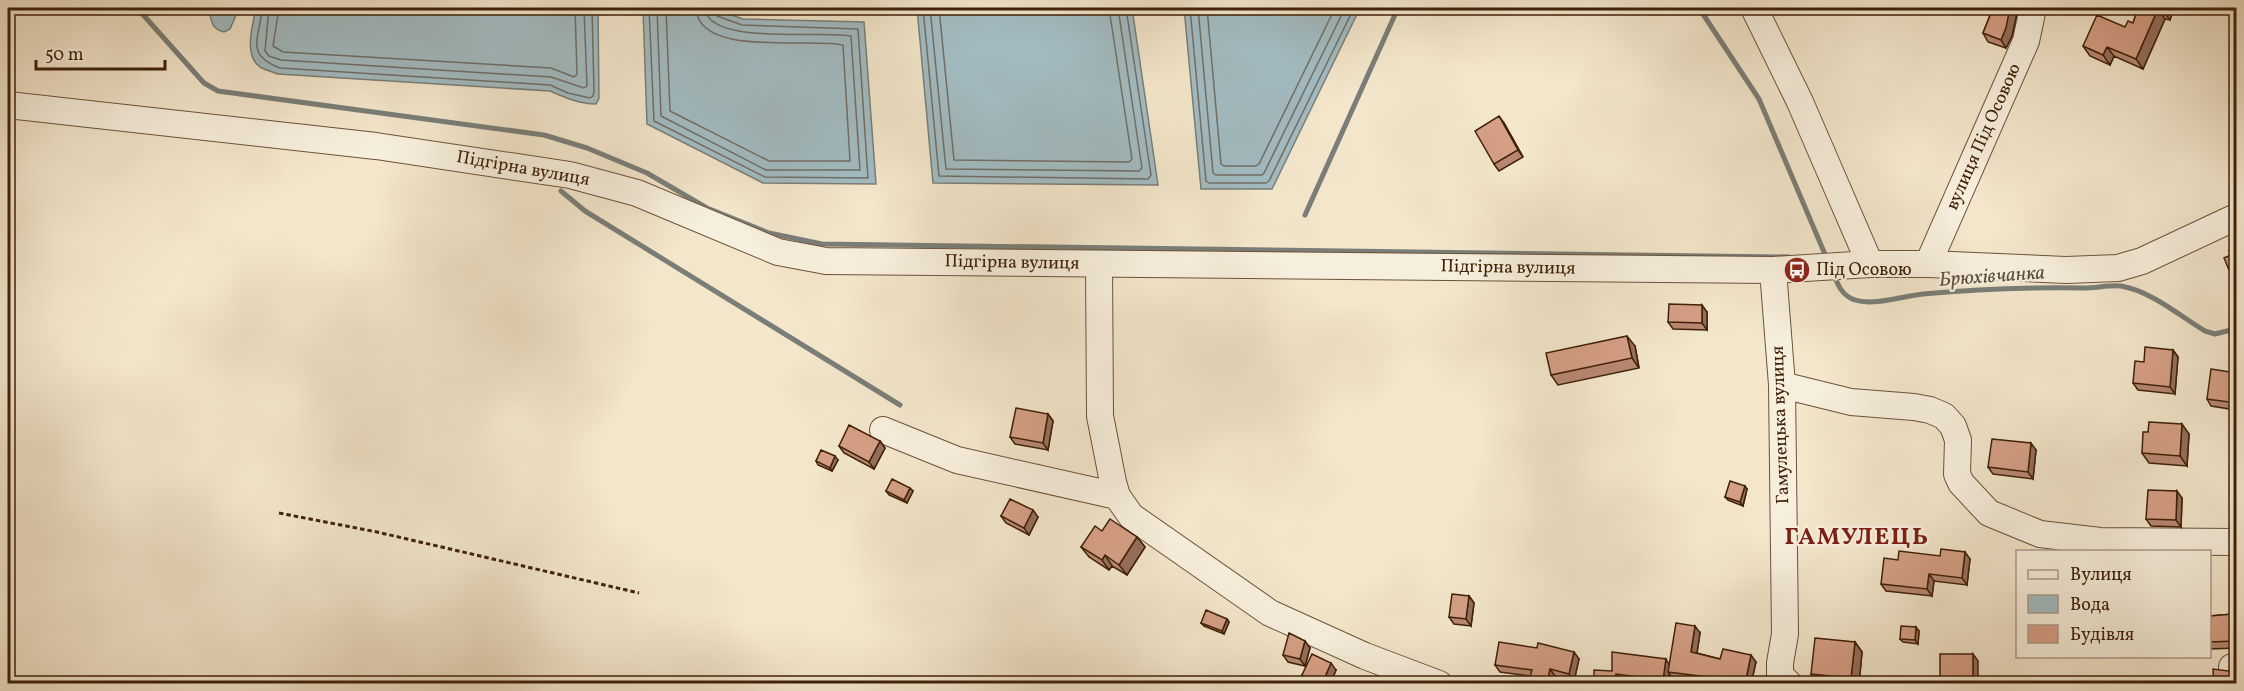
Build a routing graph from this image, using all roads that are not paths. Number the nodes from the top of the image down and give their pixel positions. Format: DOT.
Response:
graph roads {
  1 [pos="1754,8"];
  2 [pos="2033,8"];
  3 [pos="8,105"];
  4 [pos="2236,217"];
  5 [pos="1099,264"];
  6 [pos="1928,264"];
  7 [pos="1860,265"];
  8 [pos="1773,270"];
  9 [pos="1782,385"];
  10 [pos="883,430"];
  11 [pos="1117,496"];
  12 [pos="2236,542"];
  13 [pos="1783,681"];
  14 [pos="1439,684"];
  1 -- 7 [label="street"];
  2 -- 6 [label="street, вулиця Під Осовою"];
  3 -- 5 [label="street, Підгірна вулиця"];
  4 -- 6 [label="street"];
  5 -- 8 [label="street, Підгірна вулиця"];
  5 -- 11 [label="street, Підгірна вулиця"];
  6 -- 7 [label="street"];
  7 -- 8 [label="street, Підгірна вулиця"];
  8 -- 9 [label="street, Гамулецька вулиця"];
  9 -- 12 [label="street"];
  9 -- 13 [label="street, Гамулецька вулиця"];
  10 -- 11 [label="street"];
  11 -- 14 [label="street, Підгірна вулиця"];
}
